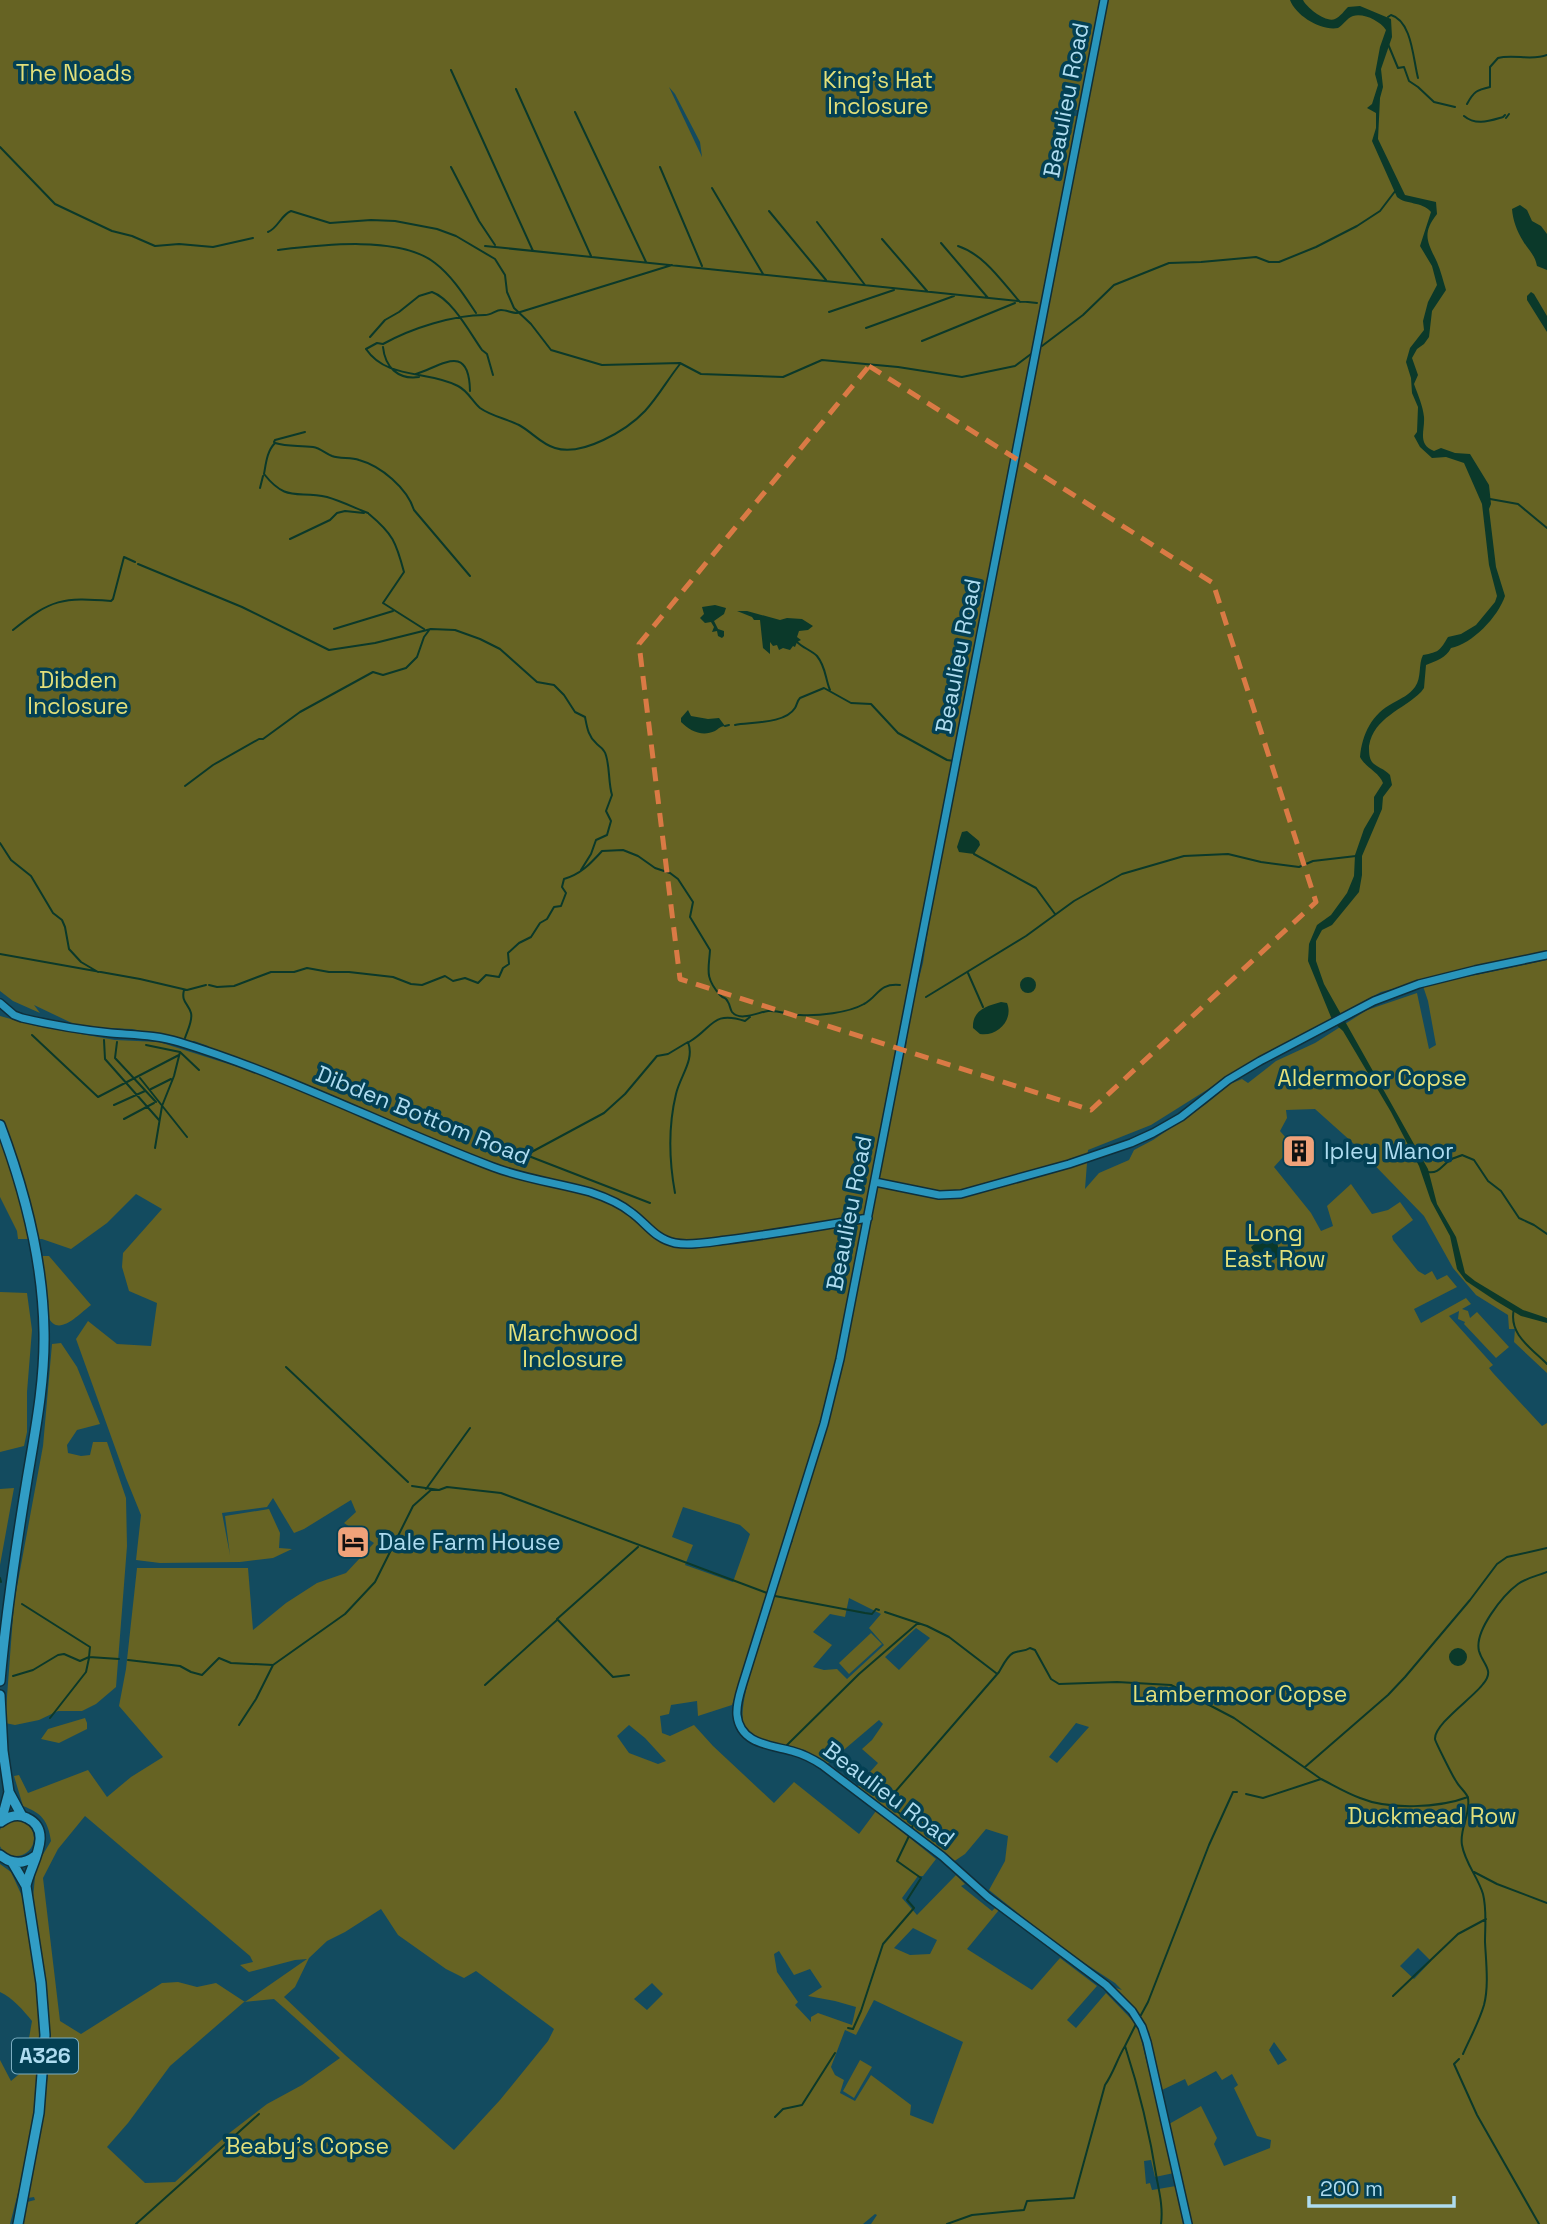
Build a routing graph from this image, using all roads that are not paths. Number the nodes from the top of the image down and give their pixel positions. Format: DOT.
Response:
graph roads {
  1 [pos="1104,0"];
  2 [pos="1547,955"];
  3 [pos="0,1003"];
  4 [pos="0,1125"];
  5 [pos="875,1182"];
  6 [pos="868,1218"];
  7 [pos="0,1681"];
  8 [pos="0,1695"];
  9 [pos="9,1792"];
  10 [pos="22,1816"];
  11 [pos="1,1822"];
  12 [pos="36,1854"];
  13 [pos="0,1855"];
  14 [pos="12,1862"];
  15 [pos="26,1886"];
  16 [pos="18,2224"];
  17 [pos="1188,2224"];
  1 -- 5 [label="street, Beaulieu Road"];
  2 -- 5 [label="street"];
  3 -- 6 [label="street, Dibden Bottom Road"];
  4 -- 7 [label="main road"];
  5 -- 6 [label="street, Beaulieu Road"];
  6 -- 17 [label="street, Beaulieu Road"];
  8 -- 9 [label="main road"];
  9 -- 10 [label="main road"];
  9 -- 11 [label="main road"];
  10 -- 11 [label="main road"];
  10 -- 12 [label="main road"];
  12 -- 14 [label="main road"];
  12 -- 15 [label="main road, A326"];
  13 -- 14 [label="main road"];
  14 -- 15 [label="main road, A326"];
  15 -- 16 [label="main road, A326"];
}
